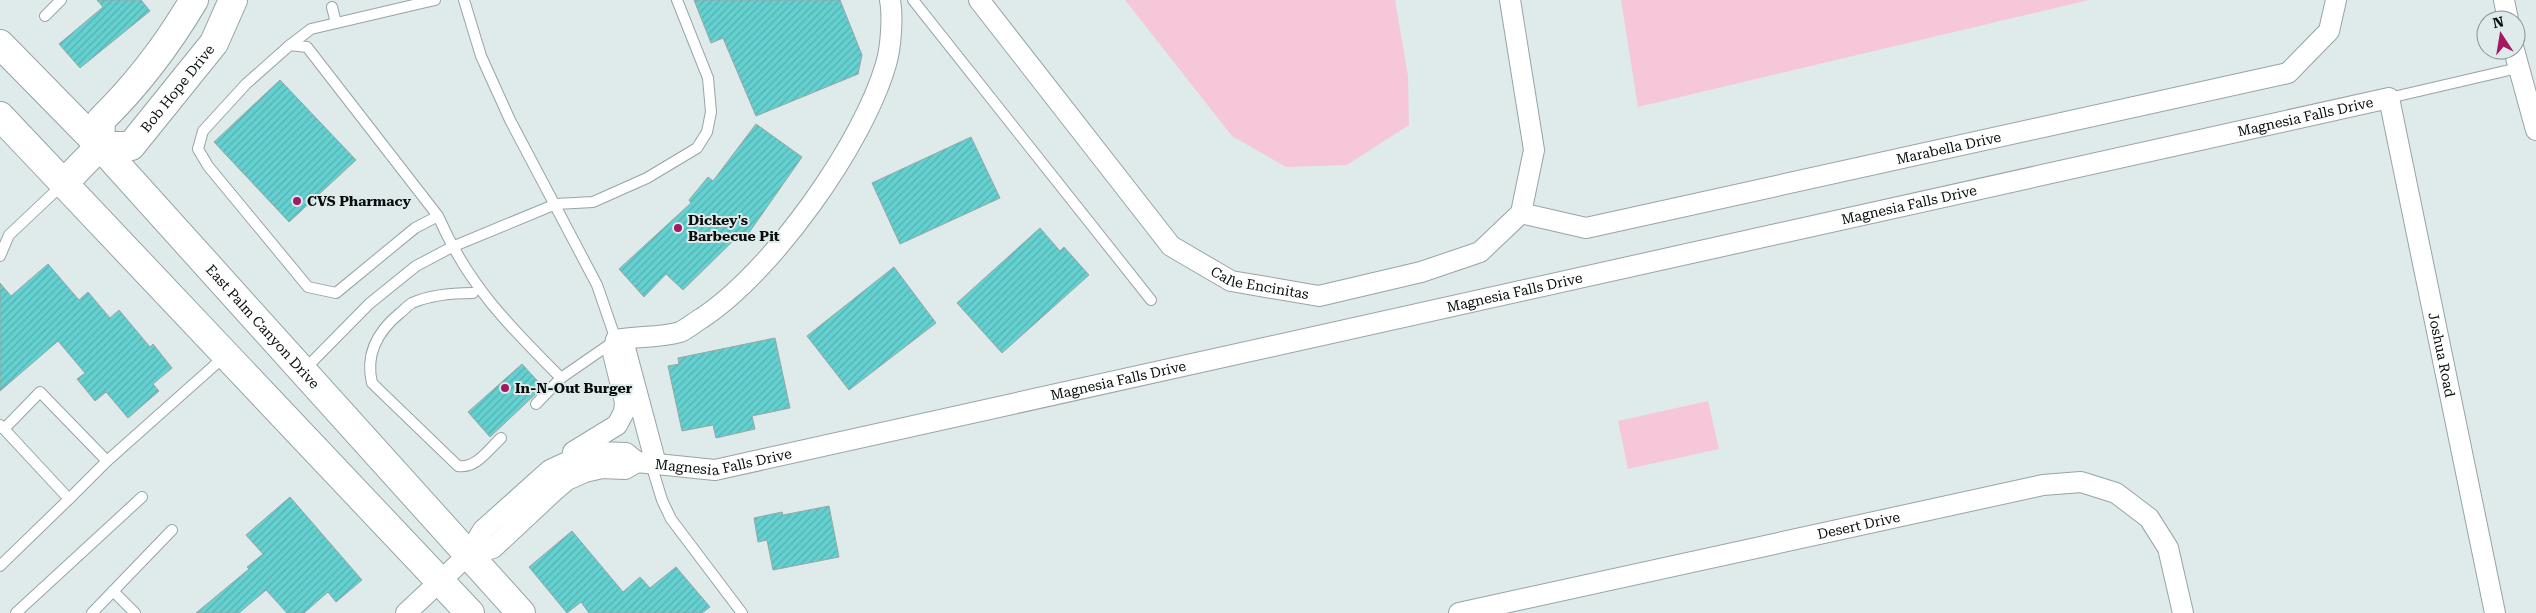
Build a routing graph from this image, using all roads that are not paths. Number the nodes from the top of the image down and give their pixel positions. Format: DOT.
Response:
graph roads {
  1 [pos="61,0"];
  2 [pos="194,0"];
  3 [pos="233,0"];
  4 [pos="435,0"];
  5 [pos="464,0"];
  6 [pos="677,0"];
  7 [pos="890,0"];
  8 [pos="913,0"];
  9 [pos="979,0"];
  10 [pos="1510,0"];
  11 [pos="2336,0"];
  12 [pos="332,7"];
  13 [pos="45,16"];
  14 [pos="336,23"];
  15 [pos="0,44"];
  16 [pos="290,45"];
  17 [pos="2513,60"];
  18 [pos="2516,60"];
  19 [pos="2389,98"];
  20 [pos="0,116"];
  21 [pos="2536,130"];
  22 [pos="100,146"];
  23 [pos="63,184"];
  24 [pos="556,204"];
  25 [pos="1521,213"];
  26 [pos="438,216"];
  27 [pos="452,247"];
  28 [pos="0,256"];
  29 [pos="473,294"];
  30 [pos="1151,300"];
  31 [pos="616,340"];
  32 [pos="226,355"];
  33 [pos="303,372"];
  34 [pos="561,378"];
  35 [pos="536,404"];
  36 [pos="2,427"];
  37 [pos="501,438"];
  38 [pos="107,461"];
  39 [pos="648,464"];
  40 [pos="560,465"];
  41 [pos="142,497"];
  42 [pos="69,499"];
  43 [pos="172,530"];
  44 [pos="468,555"];
  45 [pos="0,566"];
  46 [pos="442,582"];
  47 [pos="113,591"];
  48 [pos="16,613"];
  49 [pos="92,613"];
  50 [pos="135,613"];
  51 [pos="406,613"];
  52 [pos="470,613"];
  53 [pos="521,613"];
  54 [pos="742,613"];
  55 [pos="1459,613"];
  56 [pos="2183,613"];
  57 [pos="2495,613"];
  1 -- 13 [label="lane"];
  2 -- 22 [label="main road"];
  3 -- 22 [label="main road, Bob Hope Drive"];
  4 -- 14 [label="lane"];
  5 -- 24 [label="lane"];
  6 -- 24 [label="lane"];
  7 -- 31 [label="street"];
  8 -- 30 [label="lane"];
  9 -- 25 [label="street, Calle Encinitas"];
  10 -- 25 [label="street"];
  11 -- 25 [label="street, Marabella Drive"];
  12 -- 14 [label="lane"];
  14 -- 16 [label="lane"];
  15 -- 22 [label="main road, East Palm Canyon Drive"];
  16 -- 26 [label="lane"];
  16 -- 26 [label="lane"];
  17 -- 19 [label="lane"];
  18 -- 21 [label="street"];
  19 -- 39 [label="street, Magnesia Falls Drive"];
  19 -- 57 [label="street, Joshua Road"];
  20 -- 23 [label="main road"];
  22 -- 23 [label="main road"];
  22 -- 33 [label="main road, East Palm Canyon Drive"];
  23 -- 28 [label="lane"];
  23 -- 32 [label="main road"];
  24 -- 27 [label="lane"];
  24 -- 31 [label="lane"];
  26 -- 27 [label="lane"];
  27 -- 33 [label="lane"];
  27 -- 34 [label="lane"];
  29 -- 37 [label="lane"];
  31 -- 34 [label="lane"];
  31 -- 39 [label="street"];
  31 -- 40 [label="street"];
  32 -- 38 [label="lane"];
  32 -- 46 [label="main road"];
  33 -- 44 [label="main road, East Palm Canyon Drive"];
  34 -- 35 [label="lane"];
  36 -- 38 [label="lane"];
  36 -- 42 [label="lane"];
  38 -- 42 [label="lane"];
  39 -- 40 [label="street, Magnesia Falls Drive"];
  39 -- 44 [label="street, Magnesia Falls Drive"];
  39 -- 54 [label="lane"];
  40 -- 44 [label="street, Magnesia Falls Drive"];
  41 -- 48 [label="lane"];
  42 -- 45 [label="lane"];
  43 -- 47 [label="lane"];
  44 -- 46 [label="street, Magnesia Falls Drive"];
  44 -- 53 [label="main road, East Palm Canyon Drive"];
  46 -- 51 [label="street, Magnesia Falls Drive"];
  46 -- 52 [label="main road"];
  47 -- 49 [label="lane"];
  47 -- 50 [label="lane"];
  55 -- 56 [label="street, Desert Drive"];
}
